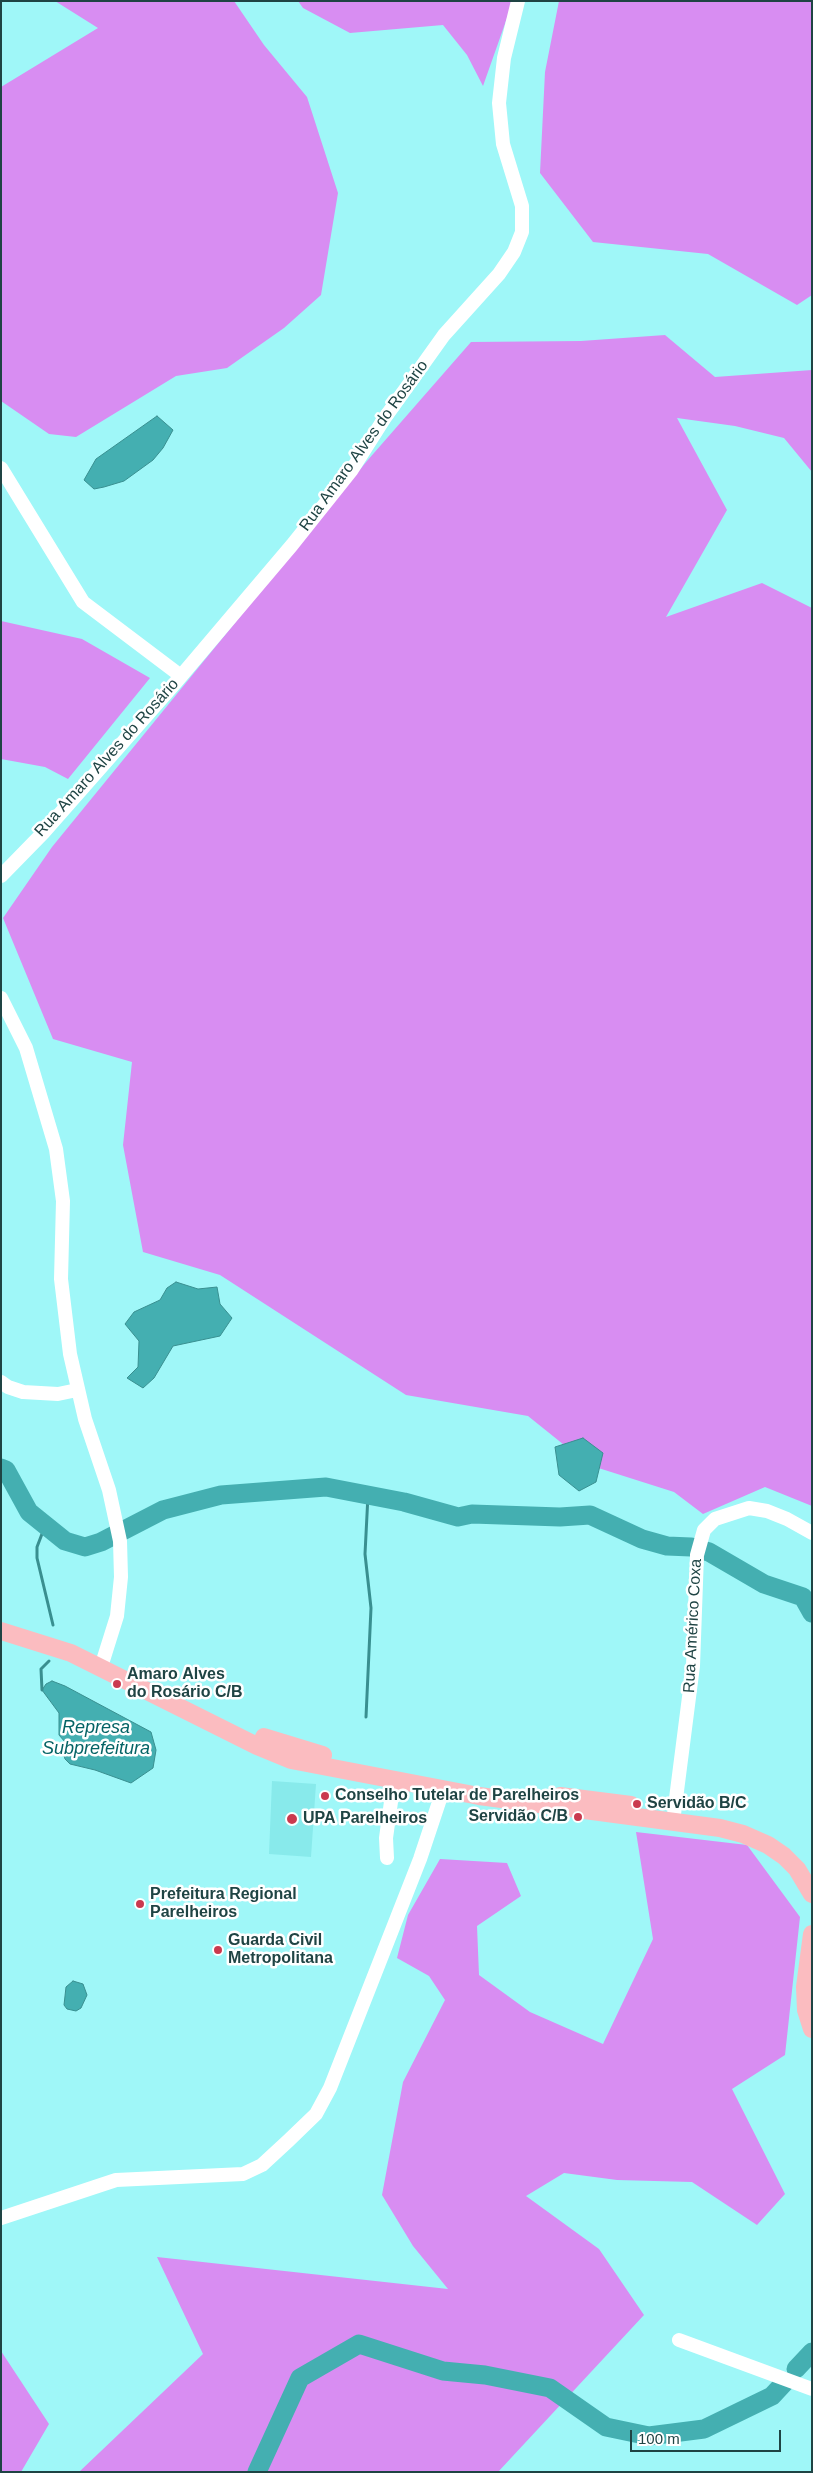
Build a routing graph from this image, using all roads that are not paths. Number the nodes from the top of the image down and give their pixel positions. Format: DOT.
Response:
graph roads {
  1 [pos="518,1"];
  2 [pos="1,468"];
  3 [pos="181,676"];
  4 [pos="1,876"];
  5 [pos="1,998"];
  6 [pos="1,1382"];
  7 [pos="77,1390"];
  8 [pos="812,1533"];
  9 [pos="1,1619"];
  10 [pos="1,1631"];
  11 [pos="104,1662"];
  12 [pos="394,1780"];
  13 [pos="443,1790"];
  14 [pos="480,1791"];
  15 [pos="674,1817"];
  16 [pos="387,1858"];
  17 [pos="812,1872"];
  18 [pos="812,1894"];
  19 [pos="812,1934"];
  20 [pos="812,2029"];
  21 [pos="1,2218"];
  22 [pos="679,2340"];
  23 [pos="812,2389"];
  1 -- 3 [label="street, Rua Amaro Alves do Rosário"];
  2 -- 3 [label="street"];
  3 -- 4 [label="street, Rua Amaro Alves do Rosário"];
  5 -- 7 [label="street"];
  6 -- 7 [label="street"];
  7 -- 11 [label="street"];
  8 -- 15 [label="street, Rua Américo Coxa"];
  9 -- 11 [label="main road"];
  10 -- 11 [label="main road"];
  11 -- 12 [label="main road"];
  11 -- 14 [label="main road"];
  12 -- 13 [label="main road"];
  12 -- 16 [label="street"];
  13 -- 14 [label="main road"];
  13 -- 21 [label="street"];
  14 -- 15 [label="main road"];
  15 -- 17 [label="main road"];
  15 -- 18 [label="main road"];
  19 -- 20 [label="main road"];
  22 -- 23 [label="street"];
}
